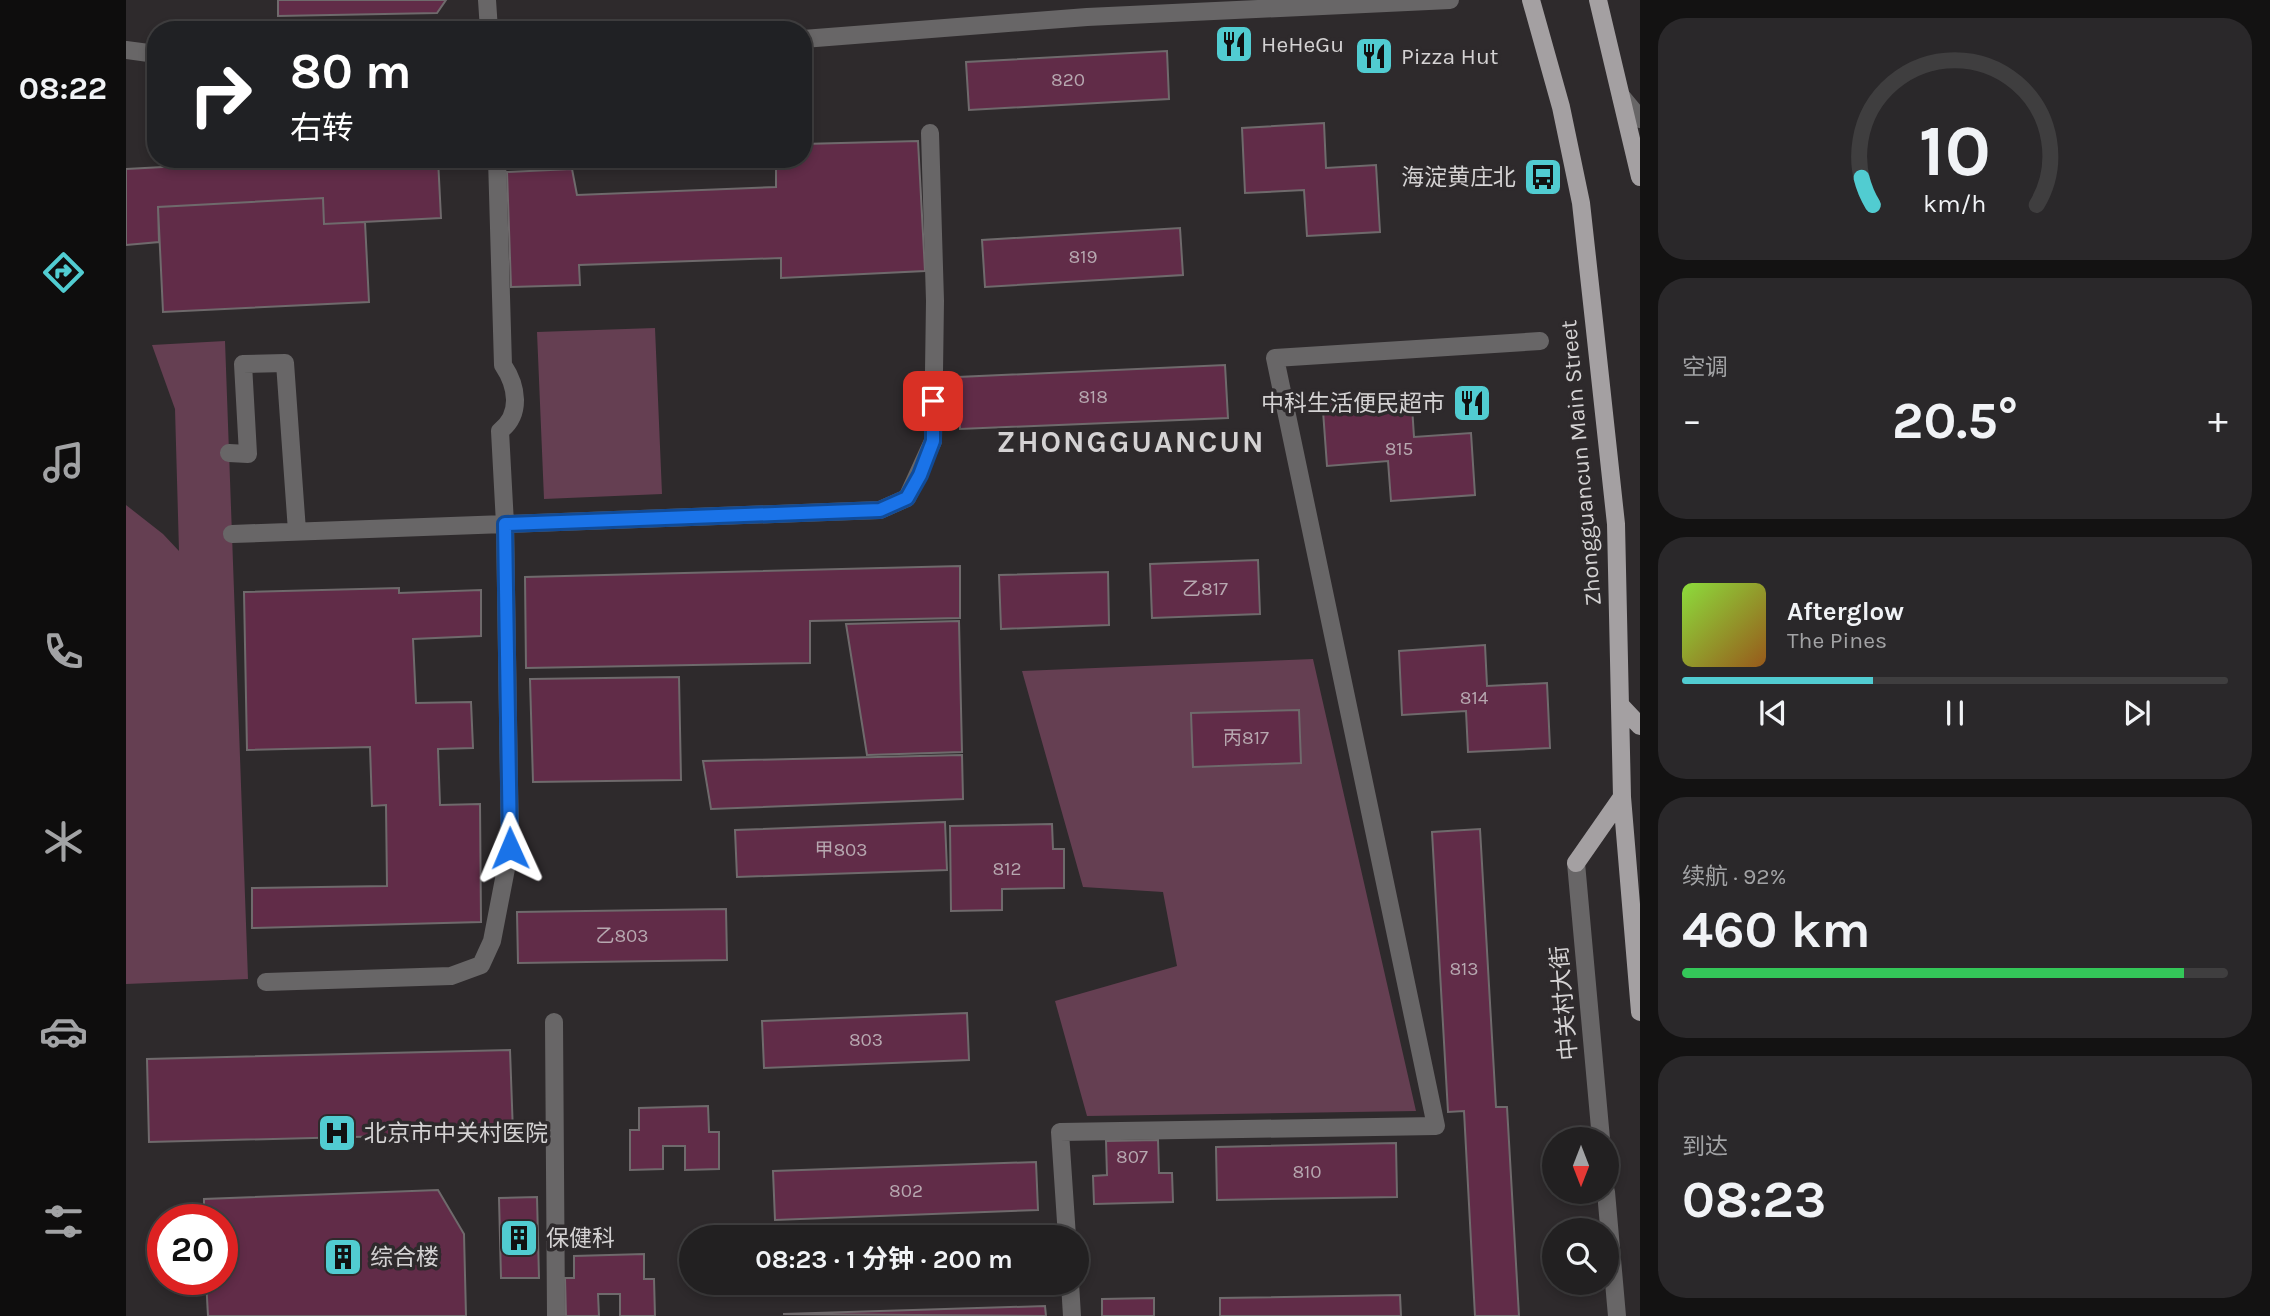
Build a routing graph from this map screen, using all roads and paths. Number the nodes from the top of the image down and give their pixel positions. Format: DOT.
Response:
graph roads {
  1 [pos="487,0"];
  2 [pos="1450,0"];
  3 [pos="1531,0"];
  4 [pos="1598,0"];
  5 [pos="488,21"];
  6 [pos="812,38"];
  7 [pos="126,50"];
  8 [pos="147,53"];
  9 [pos="1621,96"];
  10 [pos="1640,119"];
  11 [pos="930,133"];
  12 [pos="497,168"];
  13 [pos="1640,177"];
  14 [pos="1540,341"];
  15 [pos="229,453"];
  16 [pos="505,524"];
  17 [pos="297,531"];
  18 [pos="232,534"];
  19 [pos="1621,706"];
  20 [pos="1640,726"];
  21 [pos="1622,797"];
  22 [pos="1576,863"];
  23 [pos="1639,981"];
  24 [pos="266,982"];
  25 [pos="1640,1012"];
  26 [pos="554,1022"];
  27 [pos="1600,1127"];
  28 [pos="1607,1204"];
  29 [pos="1066,1225"];
  30 [pos="1071,1295"];
  31 [pos="556,1316"];
  32 [pos="1072,1316"];
  33 [pos="1617,1316"];
  1 -- 5 [label="street"];
  2 -- 6 [label="street"];
  3 -- 19 [label="main road, Zhongguancun Main Street"];
  4 -- 9 [label="main road"];
  7 -- 8 [label="street"];
  9 -- 10 [label="street"];
  9 -- 13 [label="main road"];
  11 -- 16 [label="street"];
  12 -- 16 [label="street"];
  14 -- 29 [label="street"];
  15 -- 17 [label="street"];
  16 -- 17 [label="street"];
  16 -- 24 [label="street"];
  17 -- 18 [label="street"];
  19 -- 20 [label="main road"];
  19 -- 21 [label="main road, Zhongguancun Main Street"];
  21 -- 22 [label="main road"];
  21 -- 23 [label="main road, Zhongguancun Main Street"];
  22 -- 27 [label="street, 中关村大街"];
  23 -- 25 [label="main road, Zhongguancun Main Street"];
  26 -- 31 [label="street"];
  28 -- 33 [label="street"];
  30 -- 32 [label="street"];
}
